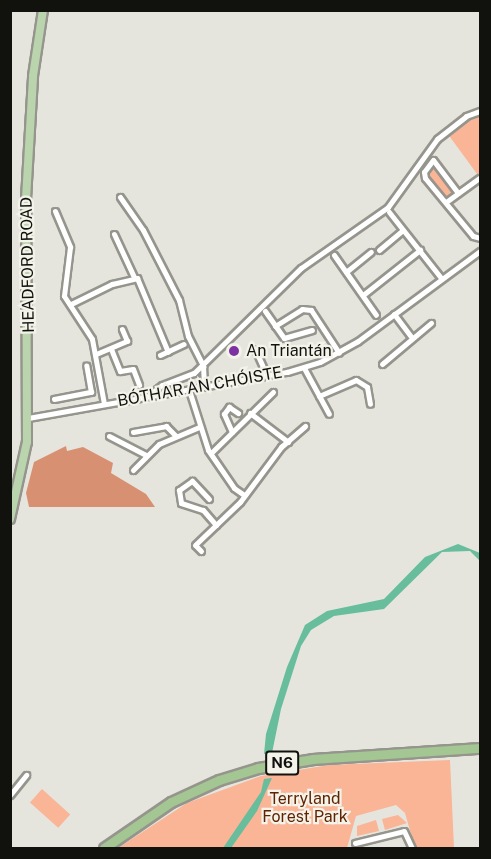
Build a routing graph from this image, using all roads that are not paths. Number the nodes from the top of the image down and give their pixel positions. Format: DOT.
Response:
graph roads {
  1 [pos="43,10"];
  2 [pos="480,111"];
  3 [pos="479,178"];
  4 [pos="458,193"];
  5 [pos="120,197"];
  6 [pos="446,202"];
  7 [pos="55,211"];
  8 [pos="389,212"];
  9 [pos="403,230"];
  10 [pos="114,234"];
  11 [pos="480,238"];
  12 [pos="379,250"];
  13 [pos="420,250"];
  14 [pos="480,251"];
  15 [pos="371,252"];
  16 [pos="334,255"];
  17 [pos="346,272"];
  18 [pos="134,278"];
  19 [pos="441,279"];
  20 [pos="363,296"];
  21 [pos="71,304"];
  22 [pos="266,311"];
  23 [pos="394,314"];
  24 [pos="376,315"];
  25 [pos="431,323"];
  26 [pos="275,326"];
  27 [pos="122,329"];
  28 [pos="312,330"];
  29 [pos="412,338"];
  30 [pos="184,344"];
  31 [pos="111,349"];
  32 [pos="255,349"];
  33 [pos="168,352"];
  34 [pos="339,353"];
  35 [pos="96,354"];
  36 [pos="160,355"];
  37 [pos="202,362"];
  38 [pos="382,364"];
  39 [pos="86,365"];
  40 [pos="304,368"];
  41 [pos="267,376"];
  42 [pos="139,385"];
  43 [pos="101,387"];
  44 [pos="204,387"];
  45 [pos="90,389"];
  46 [pos="189,390"];
  47 [pos="273,392"];
  48 [pos="148,396"];
  49 [pos="319,396"];
  50 [pos="54,399"];
  51 [pos="104,404"];
  52 [pos="370,404"];
  53 [pos="238,413"];
  54 [pos="250,413"];
  55 [pos="329,414"];
  56 [pos="28,418"];
  57 [pos="305,426"];
  58 [pos="199,428"];
  59 [pos="133,432"];
  60 [pos="232,432"];
  61 [pos="109,436"];
  62 [pos="176,436"];
  63 [pos="288,442"];
  64 [pos="211,453"];
  65 [pos="146,455"];
  66 [pos="132,470"];
  67 [pos="204,492"];
  68 [pos="244,495"];
  69 [pos="198,497"];
  70 [pos="209,498"];
  71 [pos="10,519"];
  72 [pos="216,525"];
  73 [pos="201,551"];
  74 [pos="480,748"];
  75 [pos="26,775"];
  76 [pos="10,795"];
  77 [pos="355,843"];
  78 [pos="105,849"];
  79 [pos="412,849"];
  1 -- 56 [label="main road, HEADFORD ROAD"];
  2 -- 37 [label="street"];
  3 -- 4 [label="street"];
  4 -- 6 [label="street"];
  4 -- 6 [label="street"];
  5 -- 37 [label="street"];
  6 -- 11 [label="street"];
  7 -- 21 [label="street"];
  8 -- 9 [label="street"];
  9 -- 12 [label="street"];
  9 -- 13 [label="street"];
  10 -- 18 [label="street"];
  13 -- 19 [label="street"];
  13 -- 20 [label="street"];
  14 -- 19 [label="street, BÓTHAR AN CHÓISTE"];
  15 -- 17 [label="street"];
  16 -- 17 [label="street"];
  17 -- 20 [label="street"];
  18 -- 21 [label="street"];
  18 -- 33 [label="street"];
  19 -- 23 [label="street, BÓTHAR AN CHÓISTE"];
  20 -- 24 [label="street"];
  21 -- 35 [label="street"];
  22 -- 26 [label="street"];
  23 -- 29 [label="street"];
  23 -- 34 [label="street, BÓTHAR AN CHÓISTE"];
  25 -- 29 [label="street"];
  26 -- 28 [label="street"];
  26 -- 34 [label="street"];
  27 -- 31 [label="street"];
  29 -- 38 [label="street"];
  30 -- 33 [label="street"];
  31 -- 35 [label="street"];
  31 -- 42 [label="street"];
  32 -- 41 [label="street"];
  33 -- 36 [label="street"];
  34 -- 40 [label="street, BÓTHAR AN CHÓISTE"];
  35 -- 43 [label="street"];
  37 -- 44 [label="street"];
  37 -- 48 [label="street"];
  39 -- 45 [label="street"];
  40 -- 41 [label="street, BÓTHAR AN CHÓISTE"];
  40 -- 49 [label="street"];
  41 -- 44 [label="street, BÓTHAR AN CHÓISTE"];
  43 -- 45 [label="street"];
  43 -- 51 [label="street"];
  44 -- 46 [label="street, BÓTHAR AN CHÓISTE"];
  45 -- 50 [label="street"];
  46 -- 48 [label="street, BÓTHAR AN CHÓISTE"];
  46 -- 58 [label="street"];
  47 -- 54 [label="street"];
  48 -- 51 [label="street, BÓTHAR AN CHÓISTE"];
  49 -- 52 [label="street"];
  49 -- 55 [label="street"];
  51 -- 56 [label="street, BÓTHAR AN CHÓISTE"];
  53 -- 60 [label="street"];
  54 -- 60 [label="street"];
  54 -- 63 [label="street"];
  56 -- 71 [label="main road, HEADFORD ROAD"];
  57 -- 63 [label="street"];
  58 -- 62 [label="street"];
  58 -- 64 [label="street"];
  59 -- 62 [label="street"];
  60 -- 64 [label="street"];
  61 -- 65 [label="street"];
  62 -- 65 [label="street"];
  63 -- 68 [label="street"];
  64 -- 68 [label="street"];
  65 -- 66 [label="street"];
  67 -- 69 [label="street"];
  67 -- 70 [label="street"];
  67 -- 72 [label="street"];
  68 -- 72 [label="street"];
  72 -- 73 [label="street"];
  74 -- 78 [label="highway, N6"];
  75 -- 76 [label="street"];
  77 -- 79 [label="street"];
}
